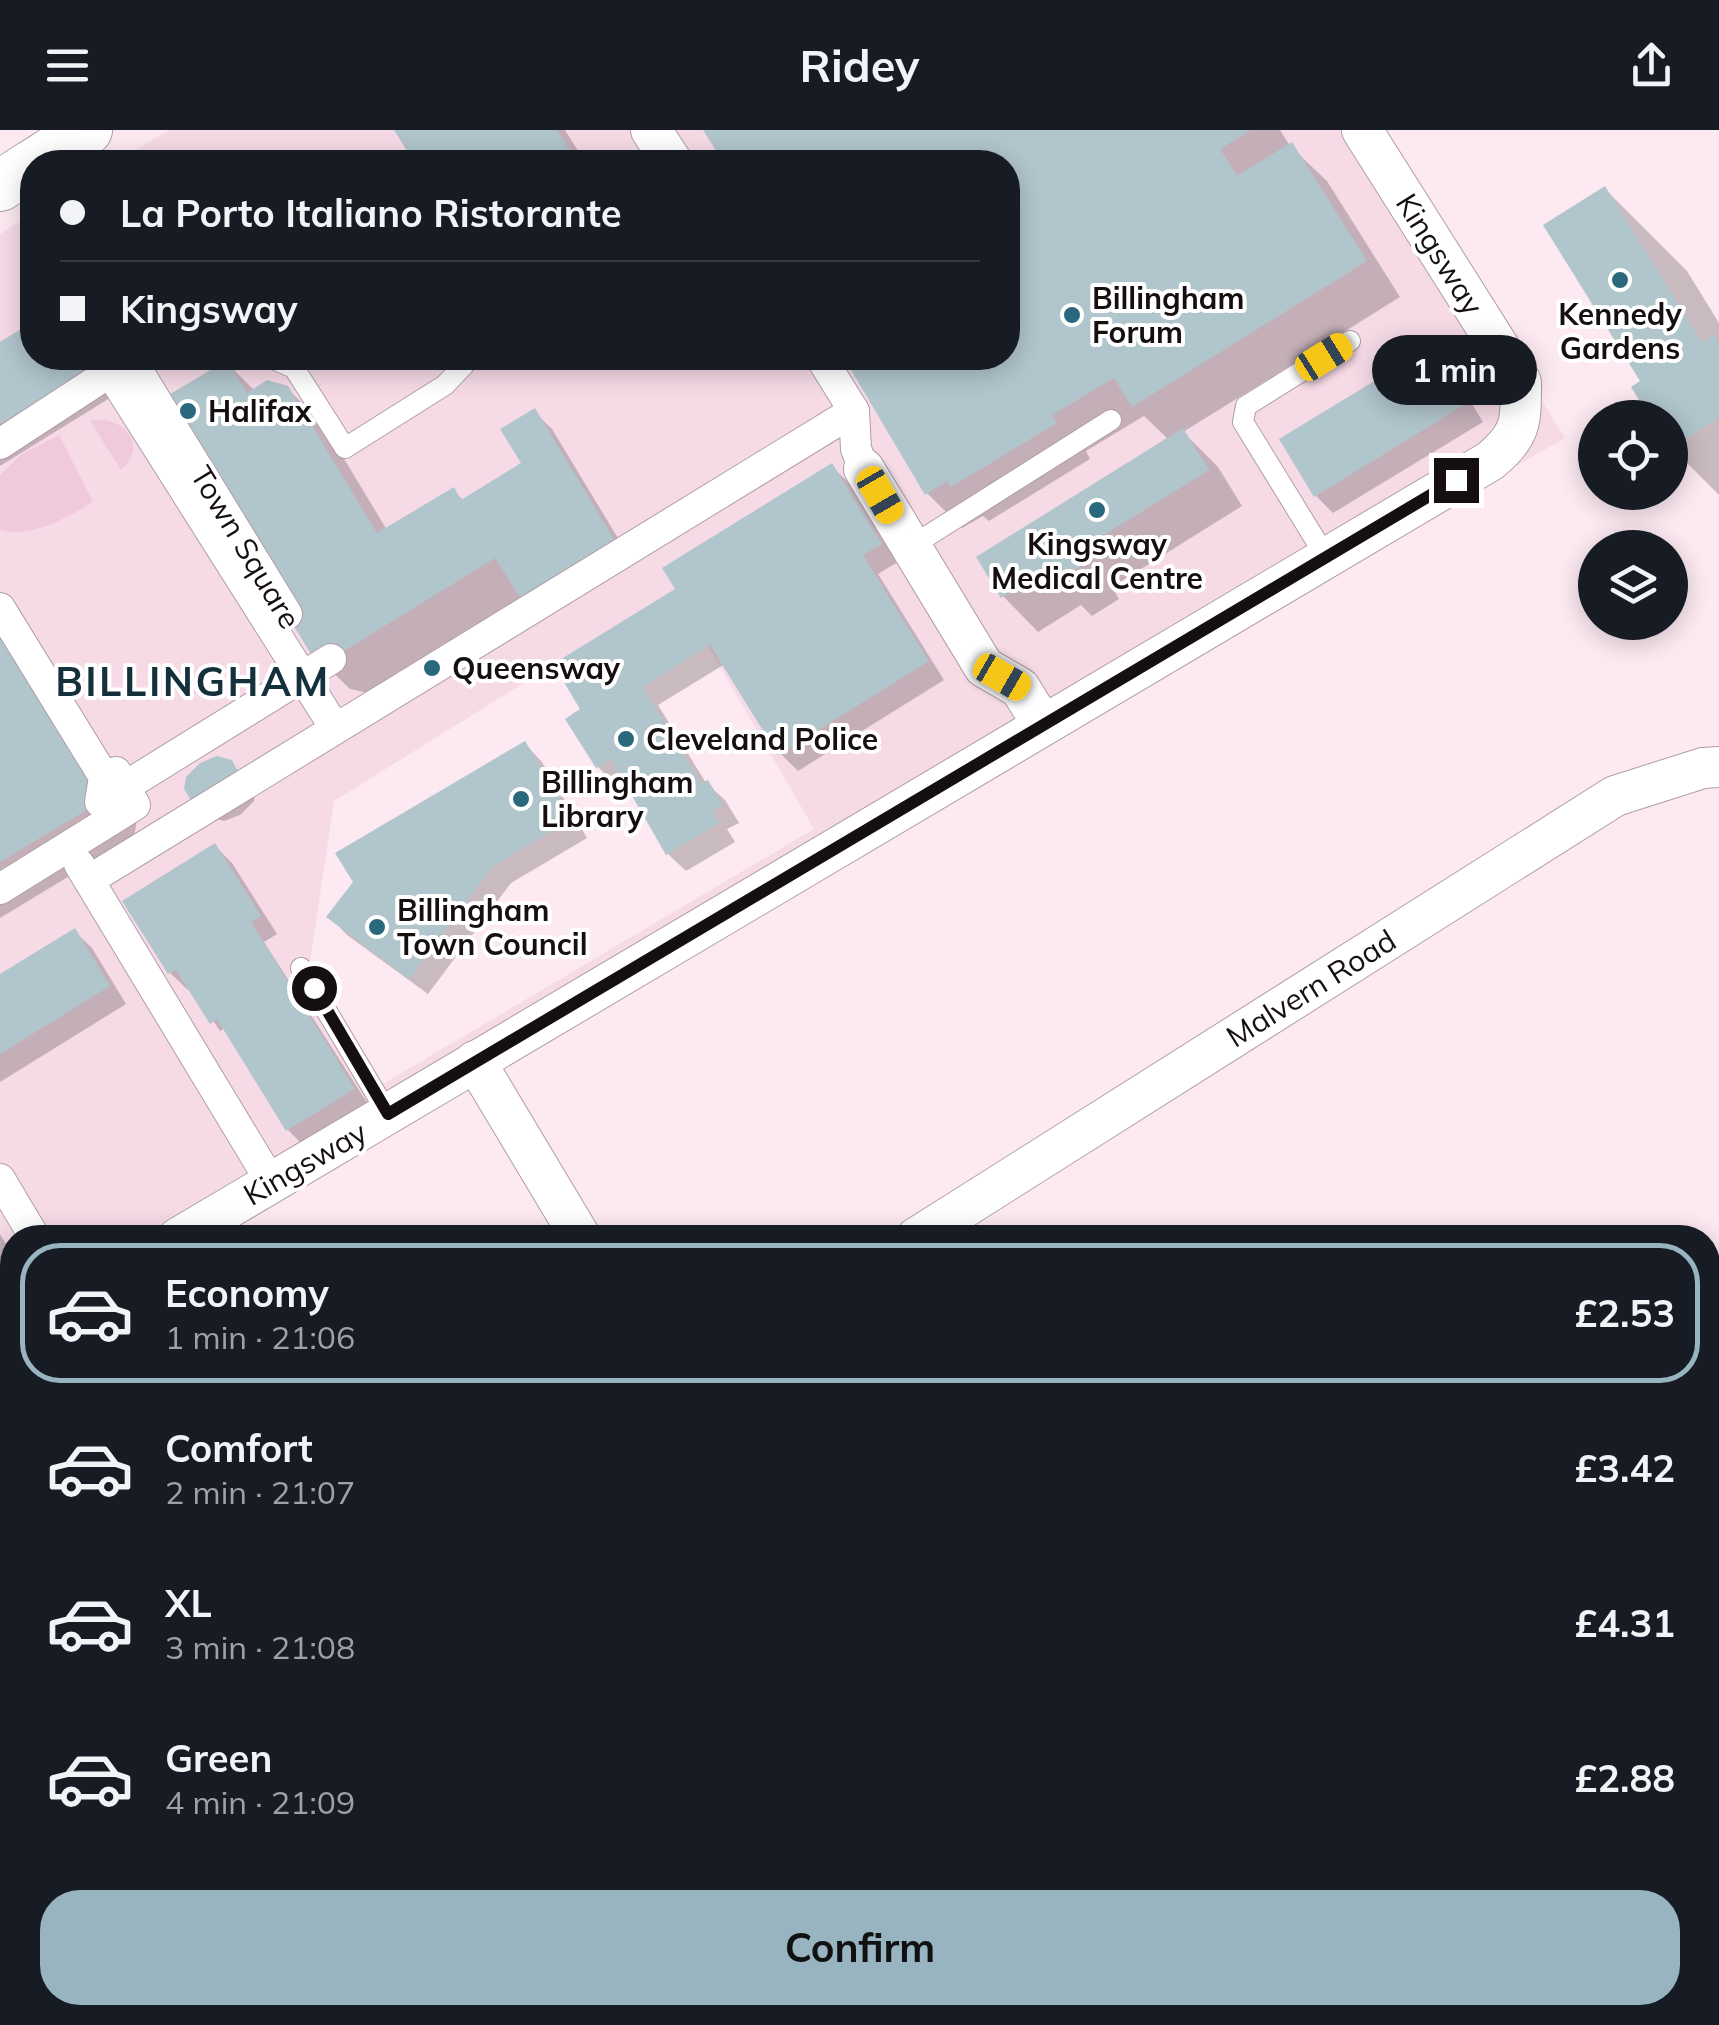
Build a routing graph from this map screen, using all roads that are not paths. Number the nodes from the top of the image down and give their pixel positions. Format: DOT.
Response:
graph roads {
  1 [pos="87,130"];
  2 [pos="1362,130"];
  3 [pos="57,150"];
  4 [pos="1350,341"];
  5 [pos="109,370"];
  6 [pos="111,370"];
  7 [pos="128,370"];
  8 [pos="295,370"];
  9 [pos="459,370"];
  10 [pos="828,370"];
  11 [pos="854,411"];
  12 [pos="1111,420"];
  13 [pos="0,434"];
  14 [pos="0,444"];
  15 [pos="864,469"];
  16 [pos="910,547"];
  17 [pos="1326,557"];
  18 [pos="0,582"];
  19 [pos="0,608"];
  20 [pos="302,677"];
  21 [pos="1043,725"];
  22 [pos="335,728"];
  23 [pos="1719,767"];
  24 [pos="130,796"];
  25 [pos="68,846"];
  26 [pos="89,880"];
  27 [pos="0,888"];
  28 [pos="301,968"];
  29 [pos="475,1061"];
  30 [pos="388,1114"];
  31 [pos="0,1180"];
  32 [pos="272,1182"];
  33 [pos="27,1225"];
  34 [pos="200,1225"];
  35 [pos="574,1225"];
  36 [pos="937,1225"];
  1 -- 3 [label="street"];
  2 -- 17 [label="street, Kingsway"];
  4 -- 17 [label="lane"];
  5 -- 13 [label="street"];
  6 -- 14 [label="street"];
  7 -- 20 [label="street"];
  8 -- 9 [label="lane"];
  10 -- 11 [label="street"];
  11 -- 15 [label="street"];
  11 -- 22 [label="street"];
  12 -- 16 [label="lane"];
  15 -- 16 [label="street"];
  16 -- 21 [label="street"];
  17 -- 21 [label="street, Kingsway"];
  18 -- 24 [label="street"];
  19 -- 24 [label="street"];
  20 -- 22 [label="street"];
  20 -- 24 [label="street"];
  21 -- 29 [label="street, Kingsway"];
  22 -- 26 [label="street"];
  23 -- 36 [label="street, Malvern Road"];
  24 -- 25 [label="street"];
  25 -- 26 [label="street"];
  25 -- 27 [label="street"];
  26 -- 32 [label="street"];
  28 -- 30 [label="lane"];
  29 -- 30 [label="street, Kingsway"];
  29 -- 35 [label="street"];
  30 -- 32 [label="street, Kingsway"];
  31 -- 33 [label="street"];
  32 -- 34 [label="street, Kingsway"];
}
